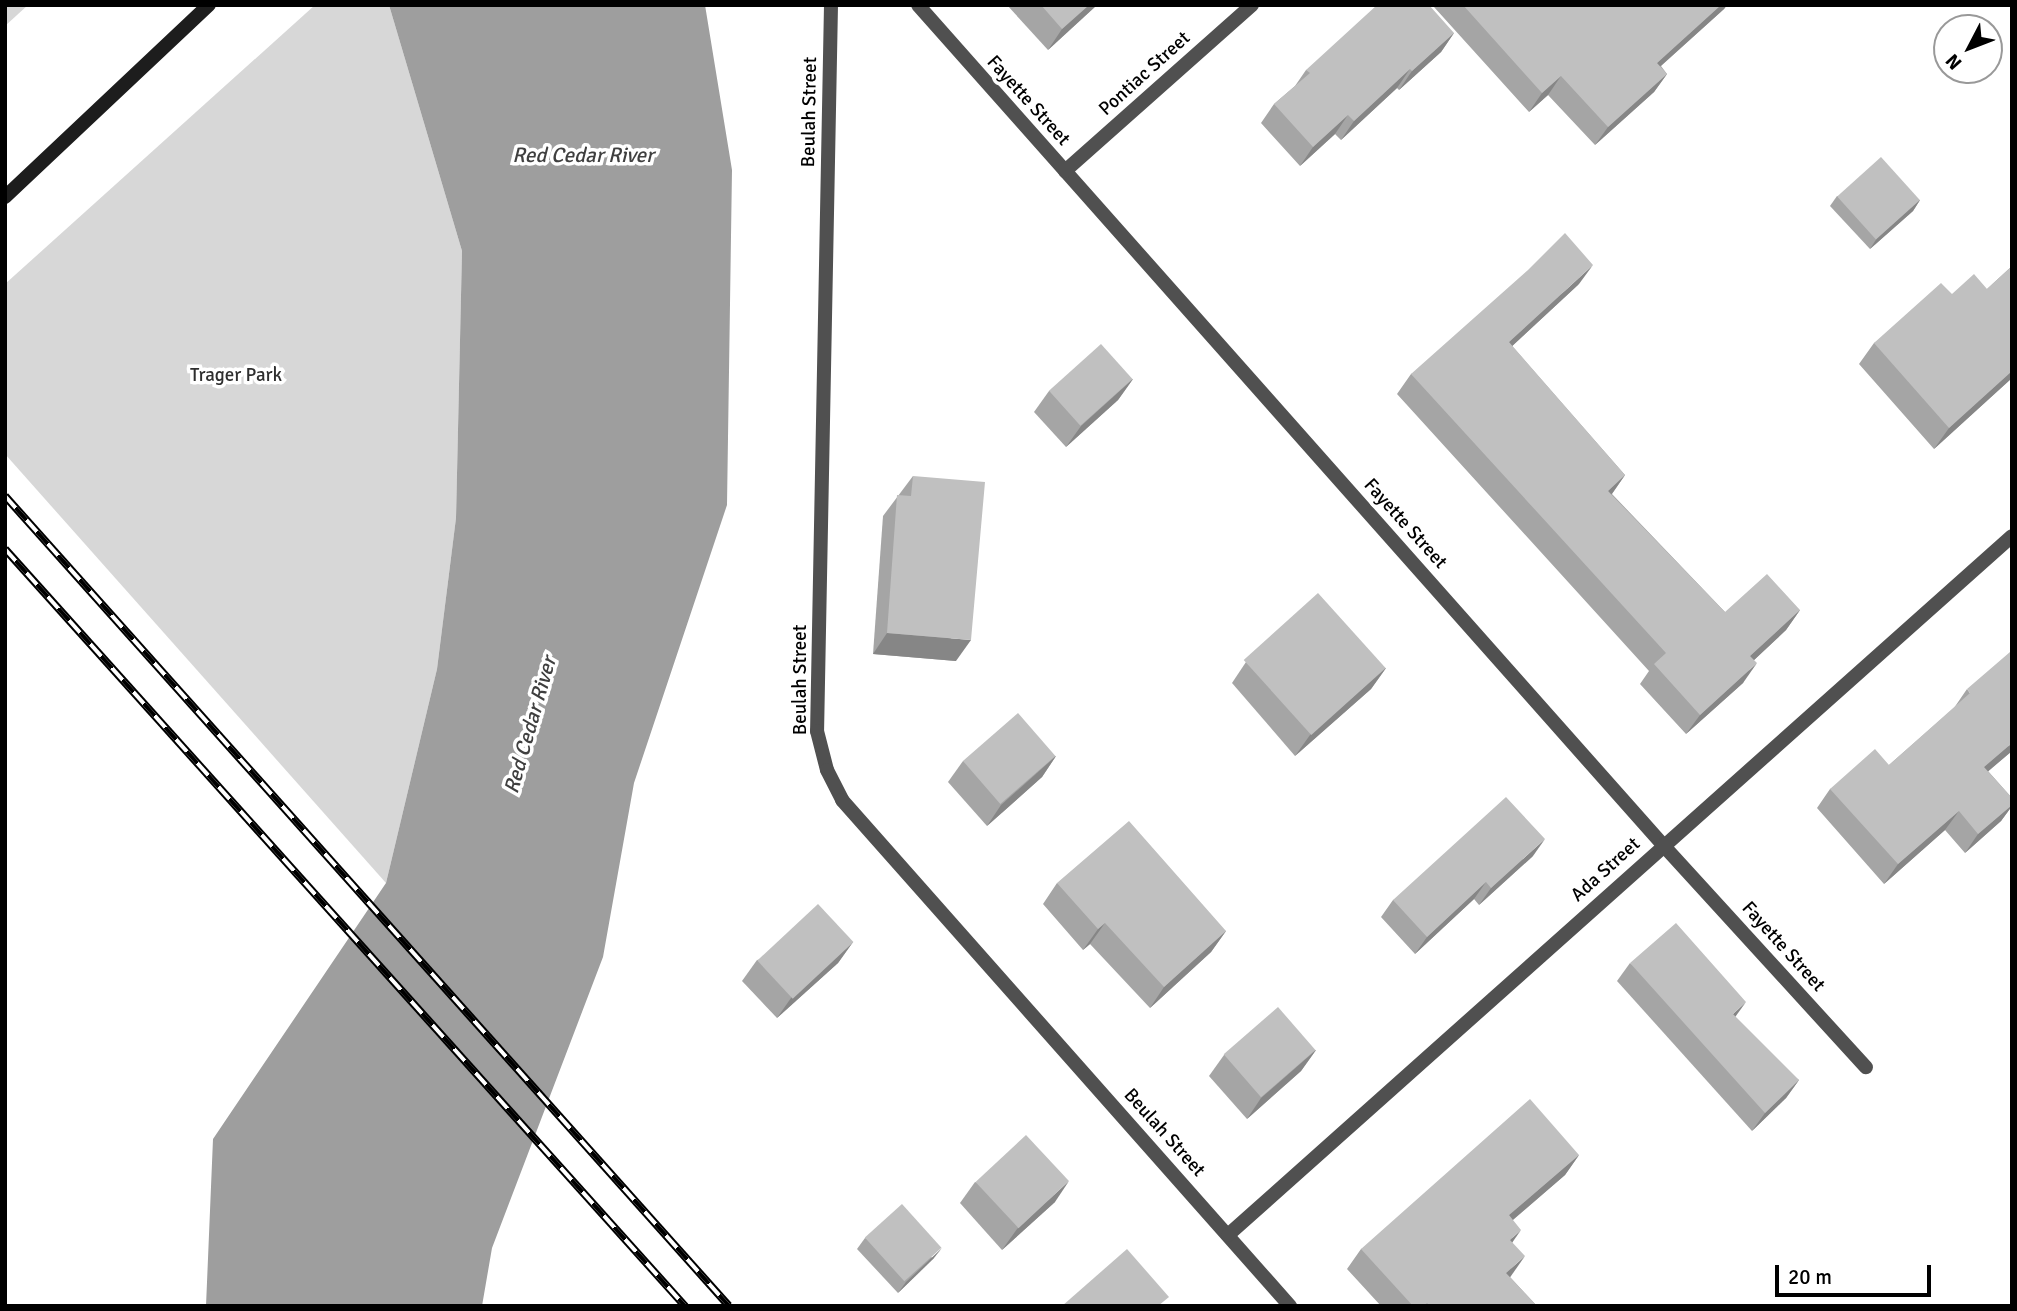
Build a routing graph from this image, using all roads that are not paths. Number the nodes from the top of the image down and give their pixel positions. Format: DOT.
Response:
graph roads {
  1 [pos="209,5"];
  2 [pos="831,5"];
  3 [pos="918,5"];
  4 [pos="1252,5"];
  5 [pos="1065,171"];
  6 [pos="5,197"];
  7 [pos="2012,537"];
  8 [pos="1663,845"];
  9 [pos="1866,1067"];
  10 [pos="1228,1235"];
  11 [pos="1290,1306"];
  1 -- 6 [label="main road"];
  2 -- 10 [label="street, Beulah Street"];
  3 -- 5 [label="street, Fayette Street"];
  4 -- 5 [label="street, Pontiac Street"];
  5 -- 8 [label="street, Fayette Street"];
  7 -- 8 [label="street, Ada Street"];
  8 -- 9 [label="street, Fayette Street"];
  8 -- 10 [label="street, Ada Street"];
  10 -- 11 [label="street, Beulah Street"];
}
